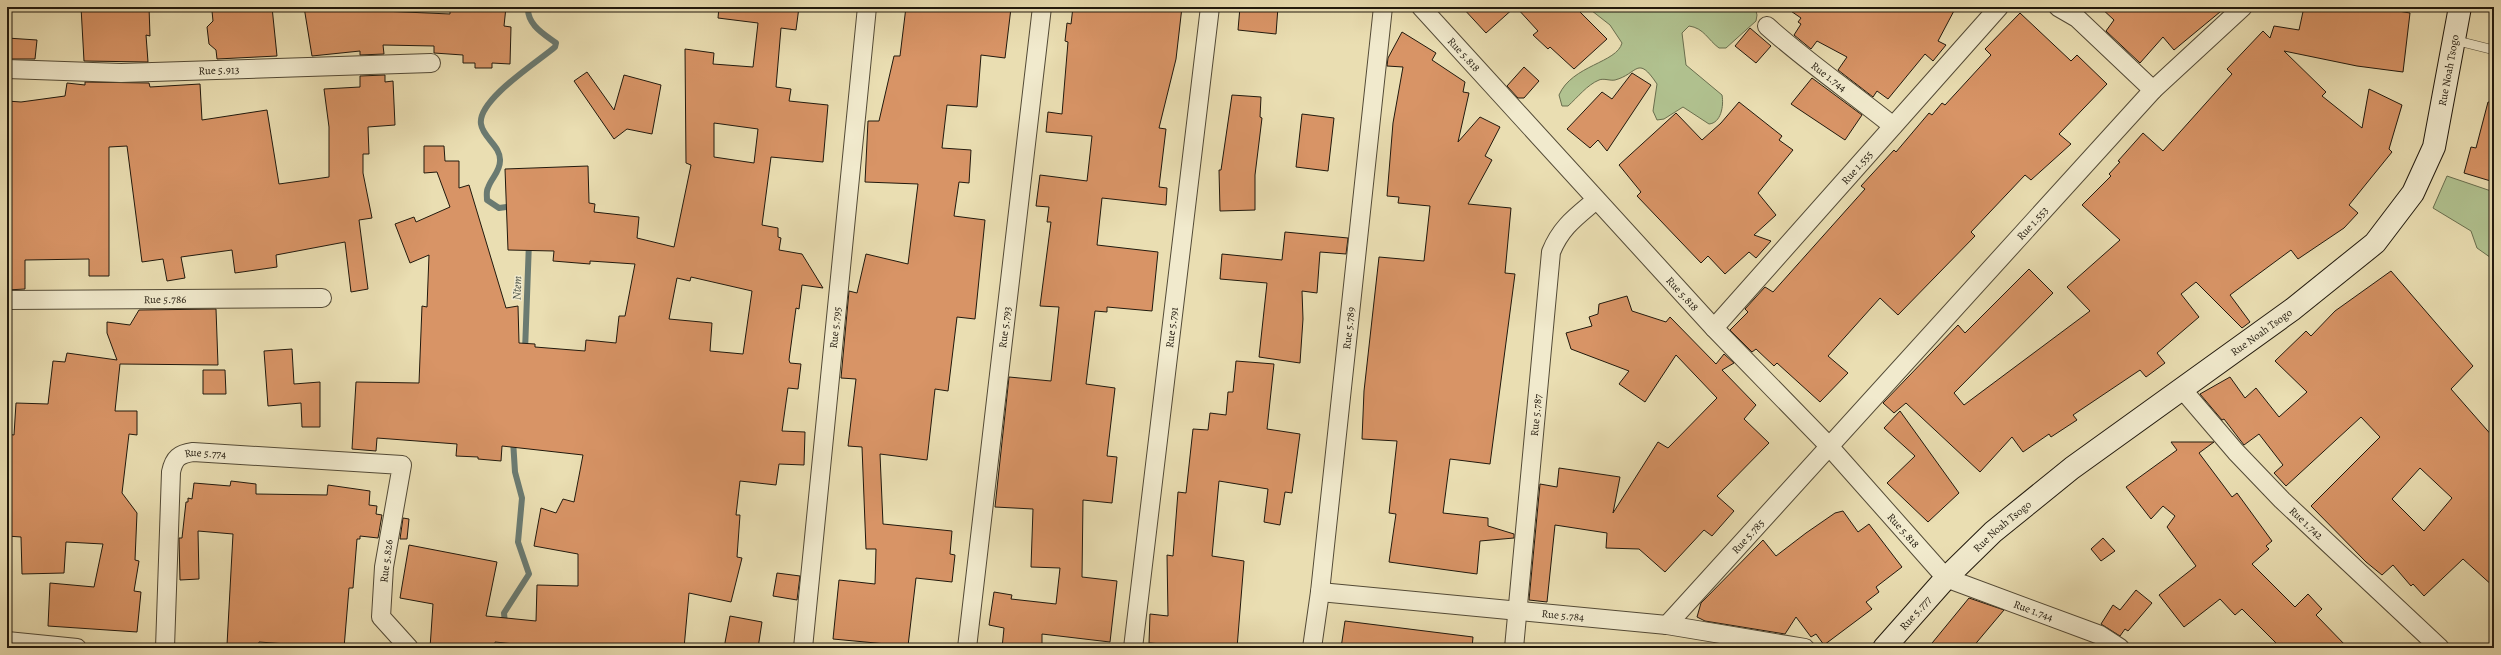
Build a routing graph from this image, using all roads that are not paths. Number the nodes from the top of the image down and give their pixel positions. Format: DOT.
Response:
graph roads {
  1 [pos="867,7"];
  2 [pos="1042,7"];
  3 [pos="1210,7"];
  4 [pos="1383,7"];
  5 [pos="1422,7"];
  6 [pos="1999,7"];
  7 [pos="2058,7"];
  8 [pos="2243,7"];
  9 [pos="2460,7"];
  10 [pos="1767,26"];
  11 [pos="2454,40"];
  12 [pos="2494,50"];
  13 [pos="431,63"];
  14 [pos="7,70"];
  15 [pos="2153,90"];
  16 [pos="1893,126"];
  17 [pos="1596,200"];
  18 [pos="322,298"];
  19 [pos="7,300"];
  20 [pos="1714,328"];
  21 [pos="2182,389"];
  22 [pos="1828,445"];
  23 [pos="402,465"];
  24 [pos="1946,578"];
  25 [pos="1320,592"];
  26 [pos="1519,611"];
  27 [pos="1667,625"];
  28 [pos="7,641"];
  29 [pos="77,648"];
  30 [pos="165,648"];
  31 [pos="409,648"];
  32 [pos="803,648"];
  33 [pos="967,648"];
  34 [pos="1133,648"];
  35 [pos="1312,648"];
  36 [pos="1514,648"];
  37 [pos="1805,648"];
  38 [pos="1884,648"];
  39 [pos="2120,648"];
  40 [pos="2440,648"];
  1 -- 32 [label="street, Rue 5.795"];
  2 -- 33 [label="street, Rue 5.793"];
  3 -- 34 [label="street, Rue 5.791"];
  4 -- 25 [label="street, Rue 5.789"];
  5 -- 17 [label="street, Rue 5.818"];
  6 -- 16 [label="street, Rue 1.555"];
  7 -- 15 [label="street"];
  8 -- 15 [label="street, Rue 1.553"];
  9 -- 11 [label="main road, Rue Noah Tsogo"];
  10 -- 16 [label="street, Rue 1.744"];
  11 -- 12 [label="lane"];
  11 -- 21 [label="main road, Rue Noah Tsogo"];
  13 -- 14 [label="street, Rue 5.913"];
  15 -- 22 [label="street, Rue 1.553"];
  16 -- 20 [label="street, Rue 1.555"];
  17 -- 20 [label="street, Rue 5.818"];
  17 -- 26 [label="street, Rue 5.787"];
  18 -- 19 [label="street, Rue 5.786"];
  20 -- 22 [label="street, Rue 5.818"];
  21 -- 24 [label="main road, Rue Noah Tsogo"];
  21 -- 40 [label="street, Rue 1.742"];
  22 -- 24 [label="street, Rue 5.818"];
  22 -- 27 [label="street, Rue 5.785"];
  23 -- 30 [label="street, Rue 5.774"];
  23 -- 31 [label="street, Rue 5.826"];
  24 -- 38 [label="main road, Rue 5.777"];
  24 -- 39 [label="street, Rue 1.744"];
  25 -- 26 [label="street, Rue 5.784"];
  25 -- 35 [label="street, Rue 5.789"];
  26 -- 27 [label="street, Rue 5.784"];
  26 -- 36 [label="street, Rue 5.787"];
  27 -- 37 [label="street, Rue 5.784"];
  28 -- 29 [label="street"];
}
